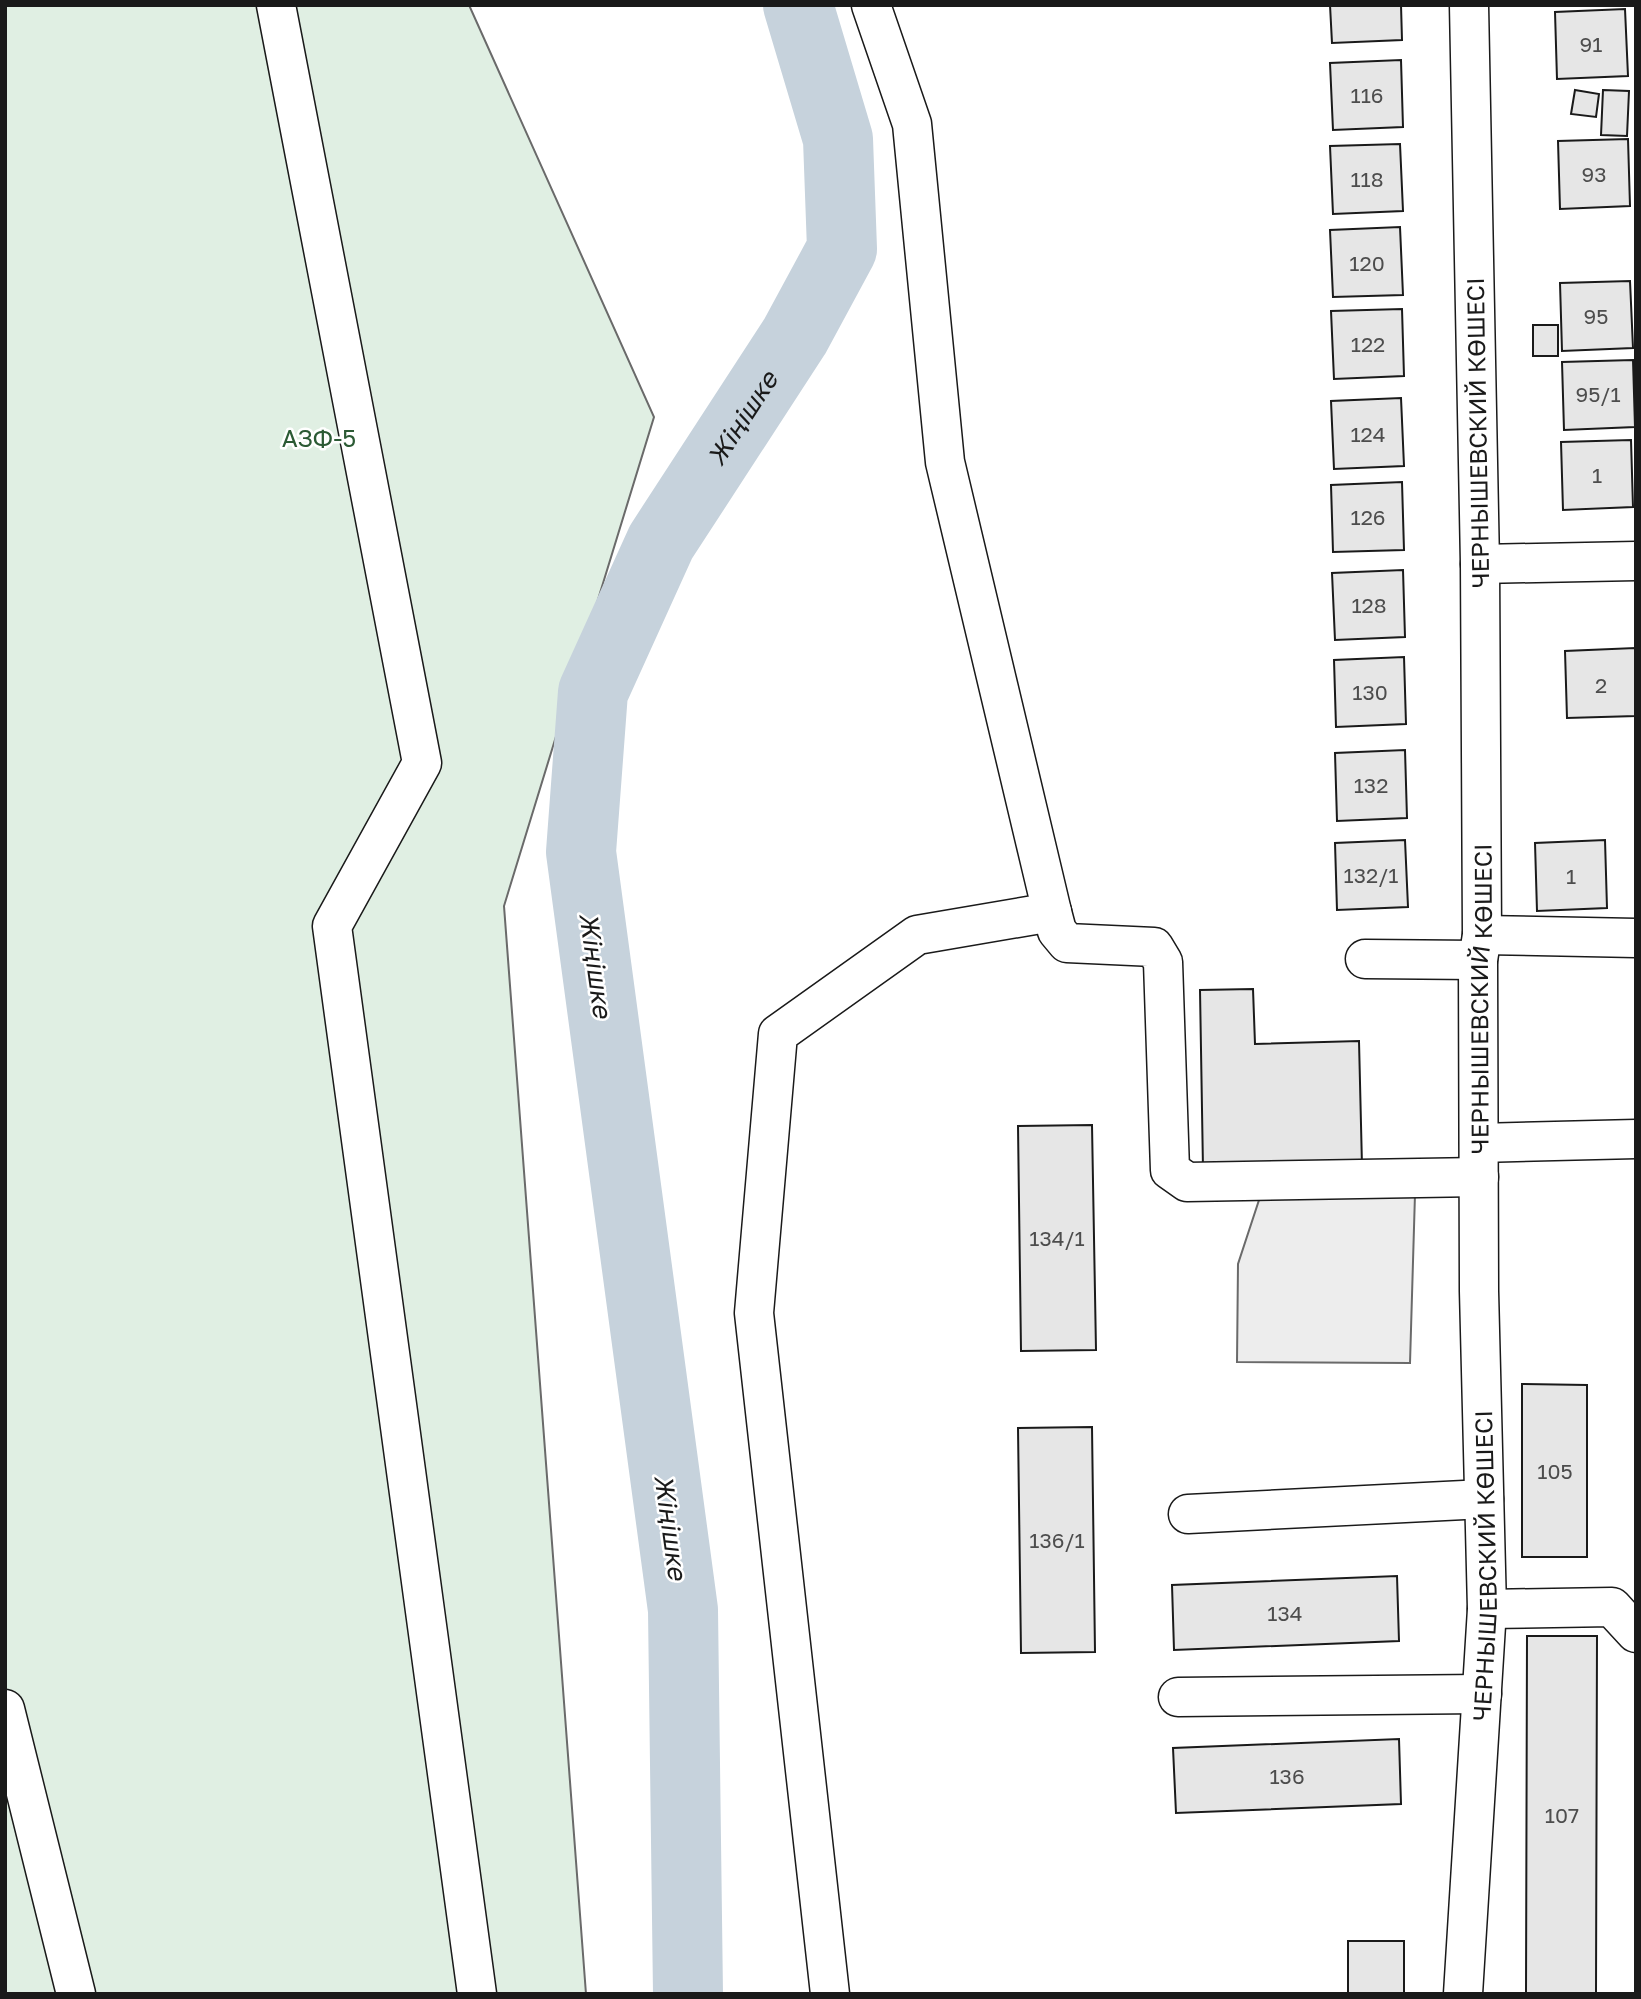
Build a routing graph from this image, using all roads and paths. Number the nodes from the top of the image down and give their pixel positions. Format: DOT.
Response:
graph roads {
  1 [pos="276,5"];
  2 [pos="871,5"];
  3 [pos="1469,5"];
  4 [pos="1636,561"];
  5 [pos="1480,564"];
  6 [pos="1052,912"];
  7 [pos="1636,937"];
  8 [pos="1480,947"];
  9 [pos="1364,959"];
  10 [pos="1636,1139"];
  11 [pos="1479,1160"];
  12 [pos="1484,1499"];
  13 [pos="1188,1514"];
  14 [pos="1487,1609"];
  15 [pos="1636,1633"];
  16 [pos="1482,1694"];
  17 [pos="1178,1697"];
  18 [pos="5,1709"];
  19 [pos="76,1994"];
  20 [pos="477,1994"];
  21 [pos="830,1994"];
  22 [pos="1463,1994"];
  1 -- 20 [label="street"];
  2 -- 6 [label="street"];
  3 -- 5 [label="street, ЧЕРНЫШЕВСКИЙ КӨШЕСІ"];
  4 -- 5 [label="street"];
  5 -- 8 [label="street, ЧЕРНЫШЕВСКИЙ КӨШЕСІ"];
  6 -- 11 [label="street"];
  6 -- 21 [label="street"];
  7 -- 8 [label="street"];
  8 -- 9 [label="street"];
  8 -- 11 [label="street, ЧЕРНЫШЕВСКИЙ КӨШЕСІ"];
  10 -- 11 [label="street"];
  11 -- 12 [label="street, ЧЕРНЫШЕВСКИЙ КӨШЕСІ"];
  12 -- 13 [label="street"];
  12 -- 14 [label="street, ЧЕРНЫШЕВСКИЙ КӨШЕСІ"];
  14 -- 15 [label="street"];
  14 -- 16 [label="street, ЧЕРНЫШЕВСКИЙ КӨШЕСІ"];
  16 -- 17 [label="street"];
  16 -- 22 [label="street, ЧЕРНЫШЕВСКИЙ КӨШЕСІ"];
  18 -- 19 [label="street"];
}
